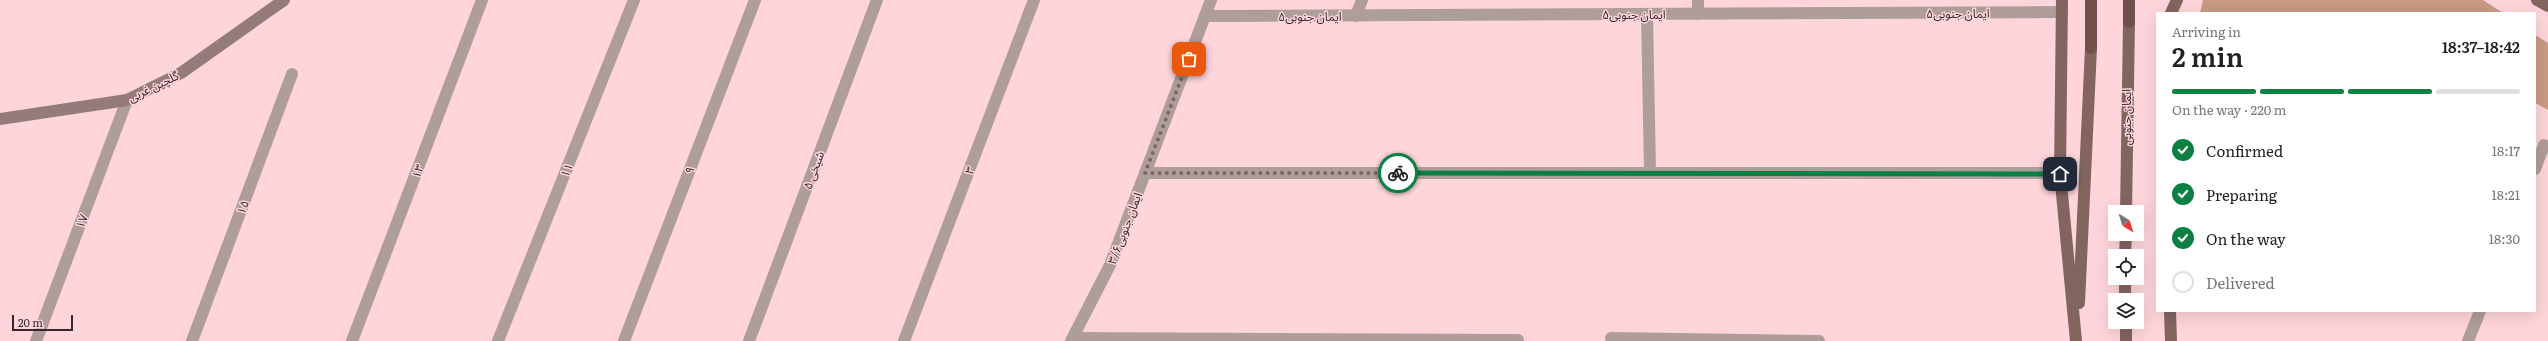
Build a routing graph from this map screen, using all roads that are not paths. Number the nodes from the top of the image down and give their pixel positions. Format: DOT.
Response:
graph roads {
  1 [pos="284,0"];
  2 [pos="482,0"];
  3 [pos="634,0"];
  4 [pos="754,0"];
  5 [pos="877,0"];
  6 [pos="1034,0"];
  7 [pos="1211,0"];
  8 [pos="1362,0"];
  9 [pos="1698,0"];
  10 [pos="2091,0"];
  11 [pos="2129,0"];
  12 [pos="2168,0"];
  13 [pos="2177,0"];
  14 [pos="2537,0"];
  15 [pos="2062,6"];
  16 [pos="2548,6"];
  17 [pos="2169,12"];
  18 [pos="2170,12"];
  19 [pos="1647,14"];
  20 [pos="1698,14"];
  21 [pos="1205,16"];
  22 [pos="1356,16"];
  23 [pos="2129,22"];
  24 [pos="2091,48"];
  25 [pos="292,74"];
  26 [pos="127,100"];
  27 [pos="0,120"];
  28 [pos="2542,143"];
  29 [pos="2536,165"];
  30 [pos="1145,173"];
  31 [pos="1650,173"];
  32 [pos="2060,174"];
  33 [pos="2126,205"];
  34 [pos="2170,312"];
  35 [pos="2480,312"];
  36 [pos="2126,329"];
  37 [pos="1611,338"];
  38 [pos="1072,340"];
  39 [pos="1518,340"];
  40 [pos="36,341"];
  41 [pos="192,341"];
  42 [pos="352,341"];
  43 [pos="498,341"];
  44 [pos="624,341"];
  45 [pos="750,341"];
  46 [pos="904,341"];
  47 [pos="1819,341"];
  48 [pos="2077,341"];
  49 [pos="2126,341"];
  50 [pos="2171,341"];
  51 [pos="2468,341"];
  1 -- 26 [label="street, گلچین غربی"];
  2 -- 42 [label="street, ۱۳"];
  3 -- 43 [label="street, ۱۱"];
  4 -- 44 [label="street, ۹"];
  5 -- 45 [label="street, شیخی ۵"];
  6 -- 46 [label="street, ۳"];
  7 -- 21 [label="street, ایمان جنوبی۳/۶"];
  8 -- 22 [label="street"];
  9 -- 20 [label="street"];
  10 -- 24 [label="highway"];
  11 -- 23 [label="highway"];
  12 -- 17 [label="main road"];
  13 -- 18 [label="main road"];
  14 -- 16 [label="main road"];
  15 -- 20 [label="street, ایمان جنوبی۵"];
  15 -- 32 [label="main road"];
  19 -- 20 [label="street, ایمان جنوبی۵"];
  19 -- 22 [label="street, ایمان جنوبی۵"];
  19 -- 31 [label="street"];
  21 -- 22 [label="street, ایمان جنوبی۵"];
  21 -- 30 [label="street, ایمان جنوبی۳/۶"];
  23 -- 33 [label="main road, ایمان جنوبی"];
  24 -- 48 [label="main road"];
  25 -- 41 [label="street, ۱۵"];
  26 -- 27 [label="street, گلچین غربی"];
  26 -- 40 [label="street, ۱۷"];
  28 -- 29 [label="street"];
  30 -- 31 [label="street"];
  30 -- 38 [label="street, ایمان جنوبی۳/۶"];
  31 -- 32 [label="street"];
  32 -- 48 [label="main road"];
  34 -- 50 [label="main road"];
  35 -- 51 [label="street"];
  36 -- 49 [label="main road"];
  37 -- 47 [label="street"];
  38 -- 39 [label="street"];
}
